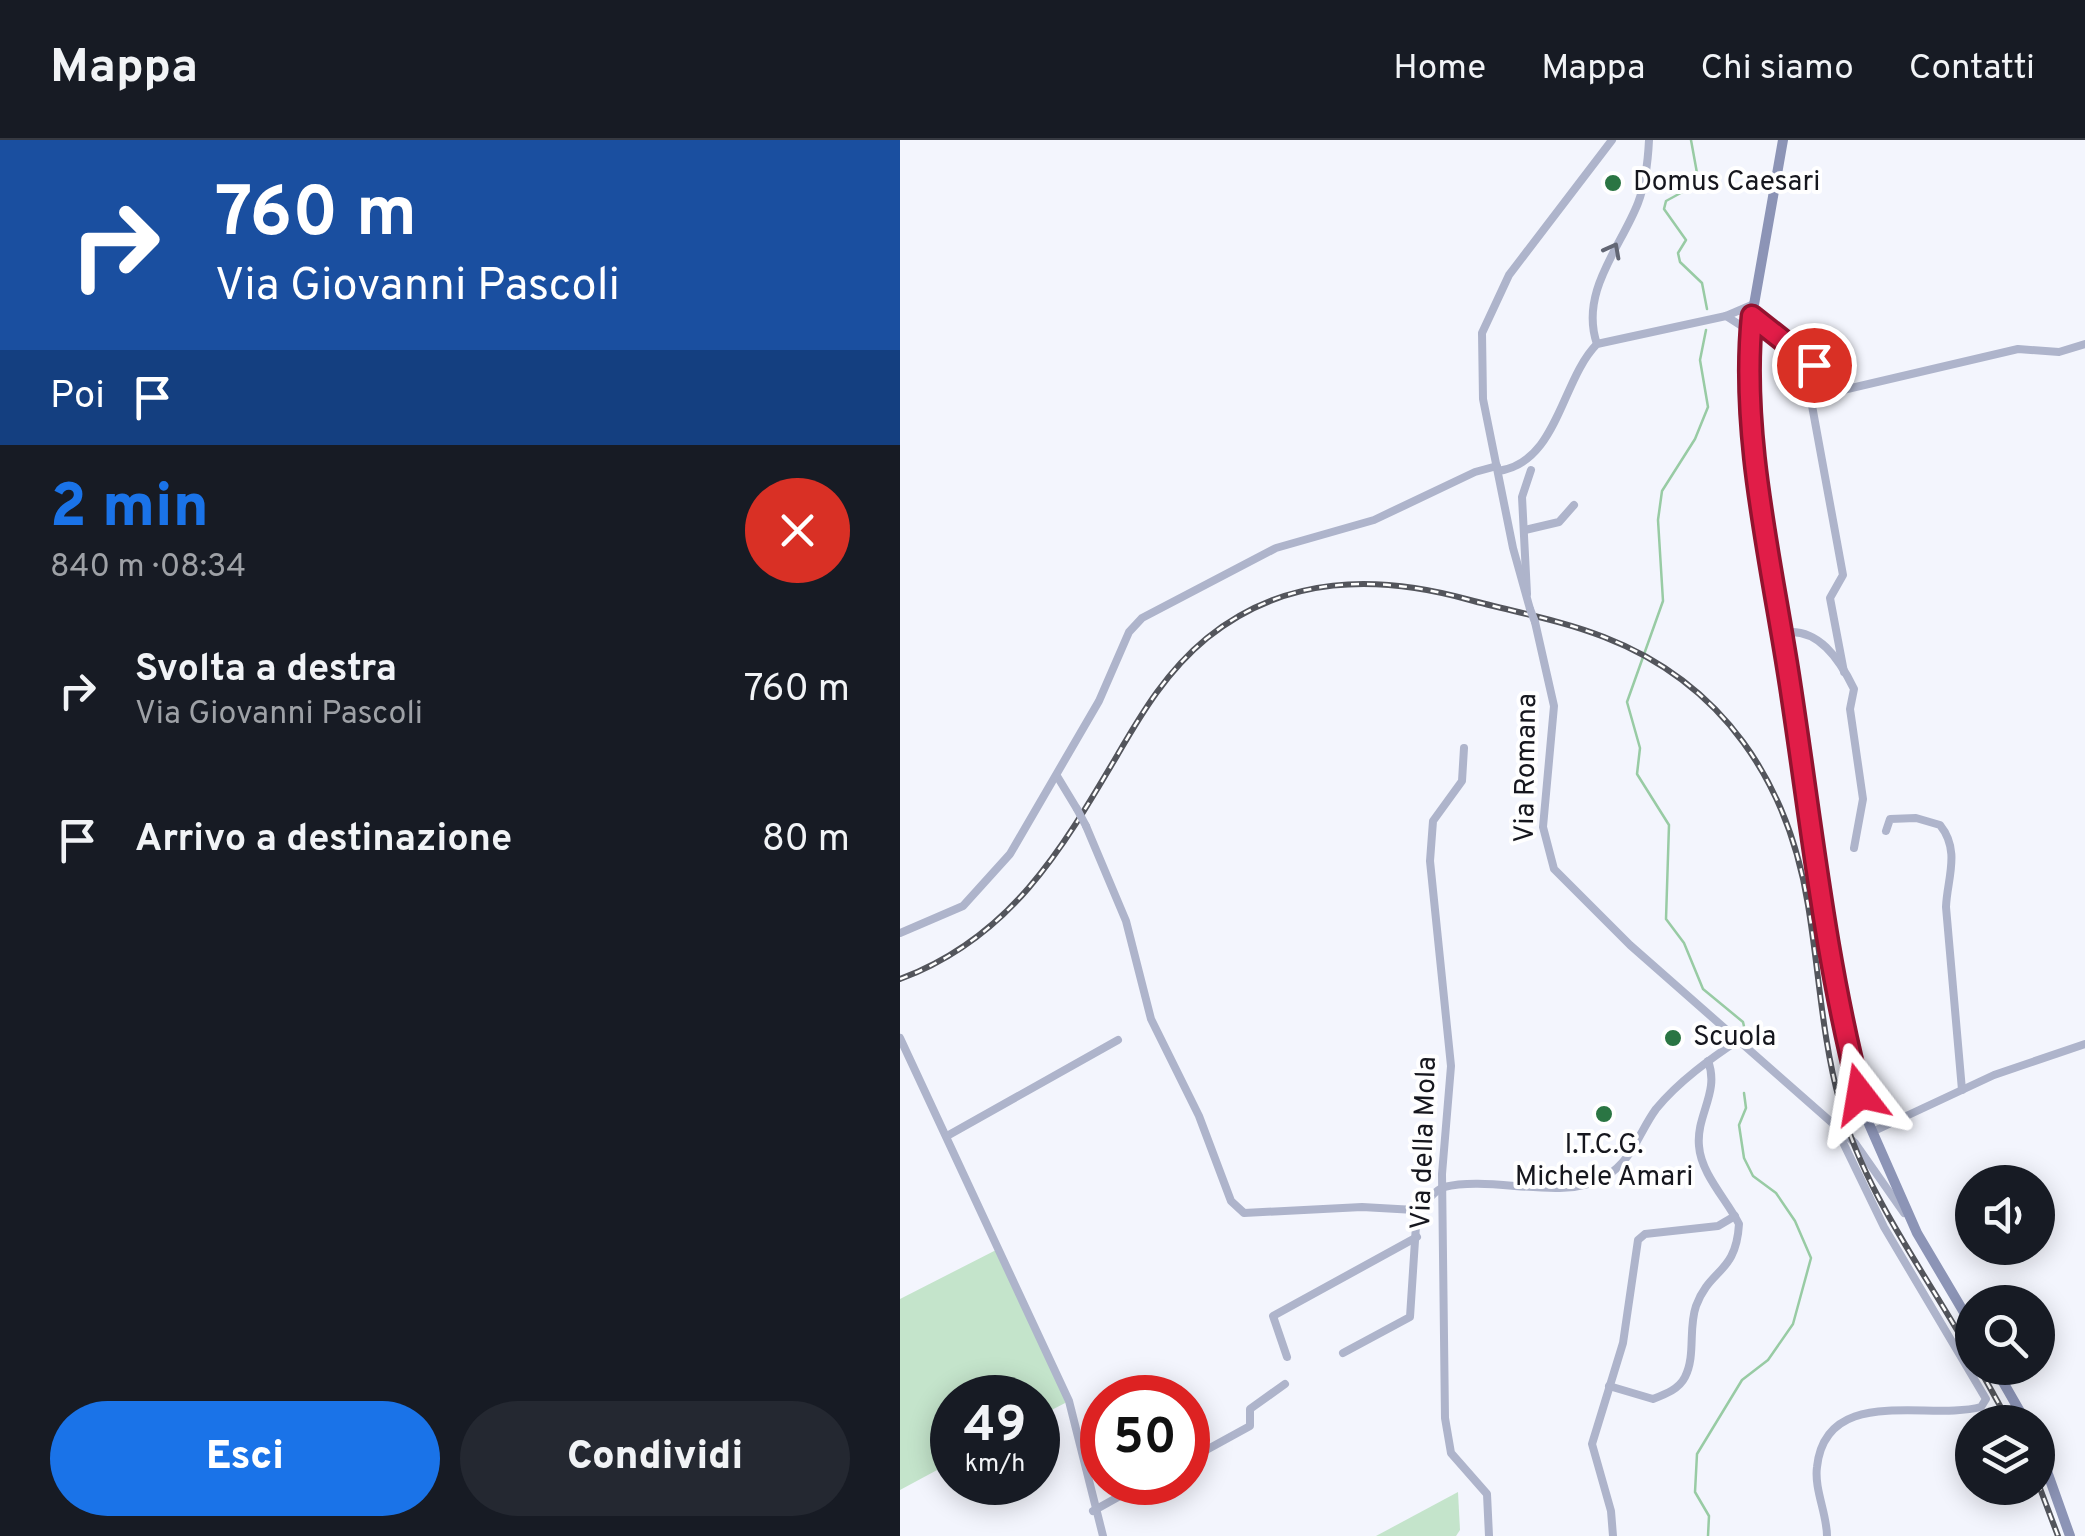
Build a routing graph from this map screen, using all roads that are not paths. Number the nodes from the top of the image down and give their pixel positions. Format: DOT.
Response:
graph roads {
  1 [pos="1612,140"];
  2 [pos="1648,140"];
  3 [pos="1783,140"];
  4 [pos="1749,317"];
  5 [pos="1597,344"];
  6 [pos="2085,344"];
  7 [pos="1811,400"];
  8 [pos="1497,466"];
  9 [pos="1532,470"];
  10 [pos="1574,505"];
  11 [pos="1525,530"];
  12 [pos="1527,599"];
  13 [pos="1782,633"];
  14 [pos="1844,672"];
  15 [pos="1464,748"];
  16 [pos="1057,776"];
  17 [pos="1886,831"];
  18 [pos="1854,848"];
  19 [pos="900,933"];
  20 [pos="900,1038"];
  21 [pos="1118,1040"];
  22 [pos="1740,1040"];
  23 [pos="2085,1044"];
  24 [pos="1708,1061"];
  25 [pos="1962,1090"];
  26 [pos="1835,1126"];
  27 [pos="1872,1132"];
  28 [pos="947,1136"];
  29 [pos="1442,1187"];
  30 [pos="1417,1210"];
  31 [pos="1734,1216"];
  32 [pos="1918,1234"];
  33 [pos="1417,1238"];
  34 [pos="1955,1297"];
  35 [pos="1343,1353"];
  36 [pos="1287,1357"];
  37 [pos="1285,1384"];
  38 [pos="1609,1386"];
  39 [pos="1210,1448"];
  40 [pos="2055,1494"];
  41 [pos="1102,1505"];
  42 [pos="1093,1510"];
  43 [pos="1103,1536"];
  44 [pos="1488,1536"];
  45 [pos="1613,1536"];
  46 [pos="1828,1536"];
  47 [pos="2070,1536"];
  1 -- 8 [label="street, Via Romana"];
  5 -- 2 [label="street, one-way"];
  3 -- 4 [label="main road"];
  4 -- 5 [label="street"];
  4 -- 6 [label="street"];
  4 -- 13 [label="main road"];
  5 -- 8 [label="street"];
  7 -- 14 [label="street"];
  8 -- 12 [label="street, Via Romana"];
  8 -- 16 [label="street"];
  9 -- 11 [label="street"];
  10 -- 11 [label="street"];
  11 -- 12 [label="street"];
  12 -- 22 [label="street, Via Romana, bridge"];
  13 -- 14 [label="street"];
  13 -- 27 [label="main road"];
  14 -- 18 [label="street"];
  15 -- 29 [label="street, Via della Mola"];
  16 -- 19 [label="street"];
  16 -- 30 [label="street, bridge"];
  17 -- 25 [label="street"];
  20 -- 28 [label="street"];
  21 -- 28 [label="street"];
  22 -- 24 [label="street"];
  22 -- 26 [label="street, Via Romana"];
  23 -- 25 [label="street"];
  24 -- 29 [label="street"];
  24 -- 31 [label="street"];
  25 -- 27 [label="street"];
  26 -- 32 [label="street, Via Romana"];
  26 -- 46 [label="street"];
  27 -- 32 [label="main road"];
  28 -- 42 [label="street"];
  29 -- 30 [label="street"];
  29 -- 44 [label="street, Via della Mola"];
  30 -- 33 [label="street"];
  31 -- 38 [label="street"];
  31 -- 38 [label="street"];
  32 -- 34 [label="main road"];
  33 -- 35 [label="street"];
  33 -- 36 [label="street"];
  37 -- 39 [label="street"];
  38 -- 45 [label="street"];
  40 -- 47 [label="main road"];
  41 -- 42 [label="street"];
  42 -- 43 [label="street"];
}
